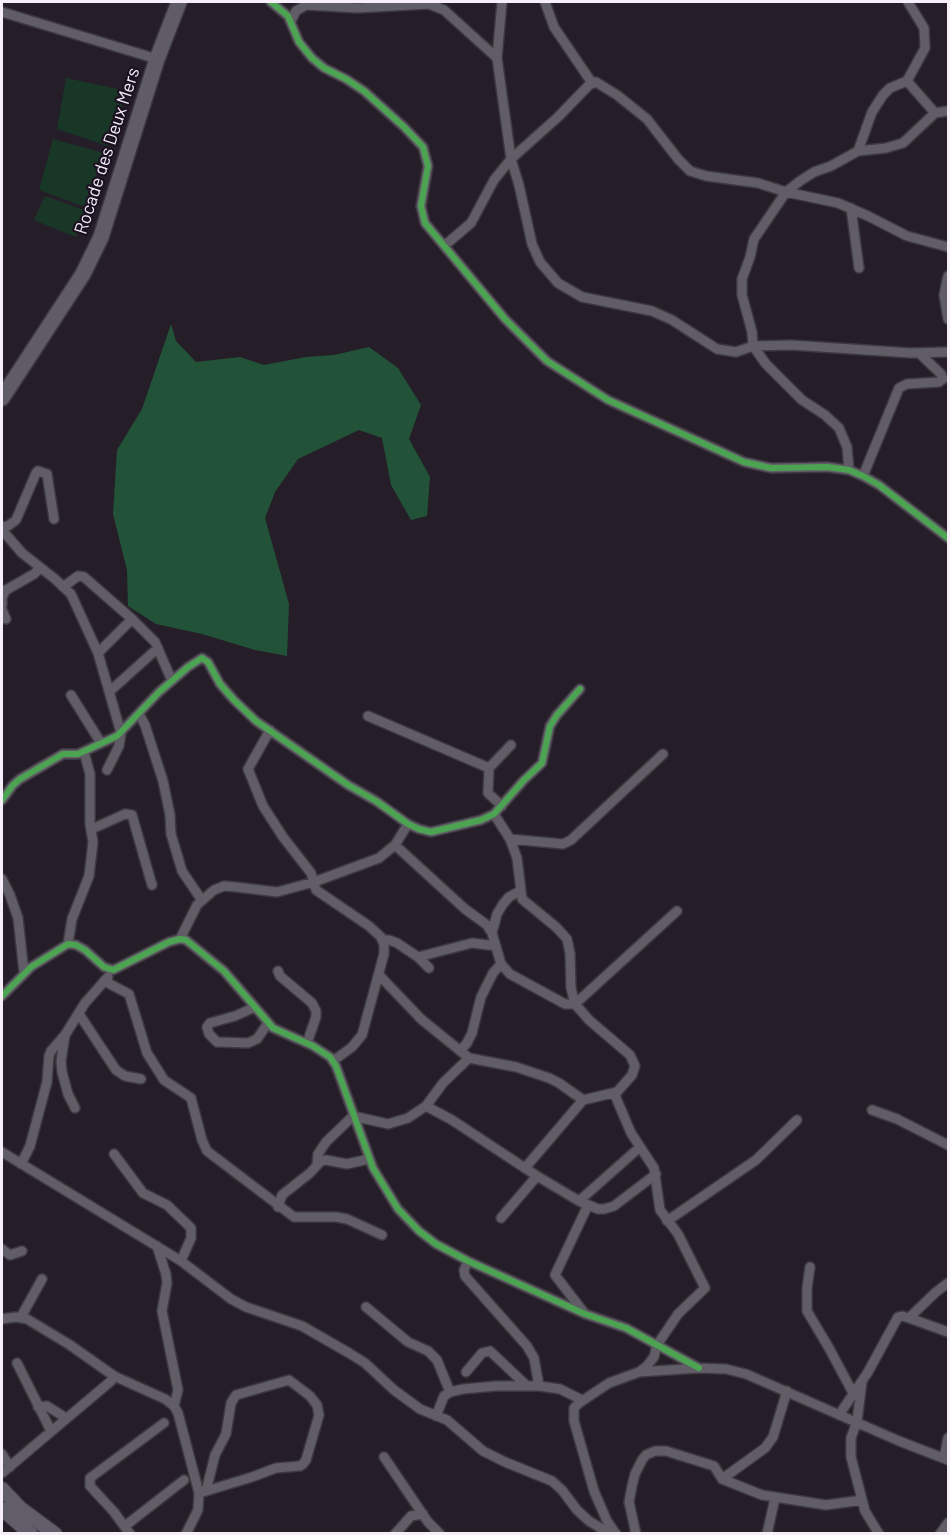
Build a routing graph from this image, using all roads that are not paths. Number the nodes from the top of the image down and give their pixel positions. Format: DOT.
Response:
graph roads {
  1 [pos="179,2"];
  2 [pos="270,2"];
  3 [pos="502,2"];
  4 [pos="545,2"];
  5 [pos="908,2"];
  6 [pos="429,3"];
  7 [pos="2,12"];
  8 [pos="291,21"];
  9 [pos="497,58"];
  10 [pos="157,59"];
  11 [pos="907,81"];
  12 [pos="592,83"];
  13 [pos="948,111"];
  14 [pos="935,113"];
  15 [pos="858,151"];
  16 [pos="511,159"];
  17 [pos="786,192"];
  18 [pos="851,208"];
  19 [pos="444,246"];
  20 [pos="948,247"];
  21 [pos="859,268"];
  22 [pos="948,276"];
  23 [pos="948,319"];
  24 [pos="753,346"];
  25 [pos="948,352"];
  26 [pos="919,353"];
  27 [pos="2,398"];
  28 [pos="849,470"];
  29 [pos="863,476"];
  30 [pos="54,519"];
  31 [pos="2,529"];
  32 [pos="948,538"];
  33 [pos="40,567"];
  34 [pos="63,587"];
  35 [pos="2,605"];
  36 [pos="132,619"];
  37 [pos="158,648"];
  38 [pos="98,653"];
  39 [pos="172,681"];
  40 [pos="580,689"];
  41 [pos="109,692"];
  42 [pos="71,695"];
  43 [pos="139,714"];
  44 [pos="368,716"];
  45 [pos="270,730"];
  46 [pos="121,733"];
  47 [pos="101,743"];
  48 [pos="511,745"];
  49 [pos="84,752"];
  50 [pos="663,754"];
  51 [pos="489,768"];
  52 [pos="107,770"];
  53 [pos="2,800"];
  54 [pos="502,806"];
  55 [pos="494,814"];
  56 [pos="408,824"];
  57 [pos="92,829"];
  58 [pos="510,839"];
  59 [pos="395,845"];
  60 [pos="2,879"];
  61 [pos="314,882"];
  62 [pos="152,885"];
  63 [pos="520,891"];
  64 [pos="201,899"];
  65 [pos="677,911"];
  66 [pos="492,933"];
  67 [pos="180,939"];
  68 [pos="382,940"];
  69 [pos="68,944"];
  70 [pos="496,946"];
  71 [pos="418,957"];
  72 [pos="501,964"];
  73 [pos="429,968"];
  74 [pos="113,970"];
  75 [pos="278,971"];
  76 [pos="24,973"];
  77 [pos="379,975"];
  78 [pos="104,981"];
  79 [pos="2,996"];
  80 [pos="575,1004"];
  81 [pos="255,1007"];
  82 [pos="78,1014"];
  83 [pos="268,1023"];
  84 [pos="65,1035"];
  85 [pos="307,1043"];
  86 [pos="460,1052"];
  87 [pos="470,1058"];
  88 [pos="333,1061"];
  89 [pos="141,1079"];
  90 [pos="614,1093"];
  91 [pos="584,1100"];
  92 [pos="426,1106"];
  93 [pos="75,1108"];
  94 [pos="872,1110"];
  95 [pos="353,1116"];
  96 [pos="796,1120"];
  97 [pos="948,1145"];
  98 [pos="640,1147"];
  99 [pos="2,1152"];
  100 [pos="114,1154"];
  101 [pos="369,1159"];
  102 [pos="21,1164"];
  103 [pos="316,1166"];
  104 [pos="525,1168"];
  105 [pos="656,1174"];
  106 [pos="537,1176"];
  107 [pos="584,1203"];
  108 [pos="278,1207"];
  109 [pos="501,1218"];
  110 [pos="667,1221"];
  111 [pos="382,1235"];
  112 [pos="157,1246"];
  113 [pos="2,1249"];
  114 [pos="22,1251"];
  115 [pos="181,1261"];
  116 [pos="468,1261"];
  117 [pos="810,1267"];
  118 [pos="42,1279"];
  119 [pos="948,1283"];
  120 [pos="366,1307"];
  121 [pos="585,1314"];
  122 [pos="21,1317"];
  123 [pos="909,1318"];
  124 [pos="2,1319"];
  125 [pos="948,1332"];
  126 [pos="657,1345"];
  127 [pos="17,1363"];
  128 [pos="699,1368"];
  129 [pos="466,1372"];
  130 [pos="639,1372"];
  131 [pos="114,1376"];
  132 [pos="862,1380"];
  133 [pos="528,1386"];
  134 [pos="538,1386"];
  135 [pos="787,1391"];
  136 [pos="450,1392"];
  137 [pos="853,1393"];
  138 [pos="582,1400"];
  139 [pos="174,1406"];
  140 [pos="38,1407"];
  141 [pos="839,1415"];
  142 [pos="436,1416"];
  143 [pos="66,1418"];
  144 [pos="856,1421"];
  145 [pos="164,1423"];
  146 [pos="51,1431"];
  147 [pos="948,1438"];
  148 [pos="2,1454"];
  149 [pos="384,1457"];
  150 [pos="946,1459"];
  151 [pos="10,1467"];
  152 [pos="2,1473"];
  153 [pos="722,1479"];
  154 [pos="184,1480"];
  155 [pos="2,1489"];
  156 [pos="202,1492"];
  157 [pos="775,1498"];
  158 [pos="862,1500"];
  159 [pos="2,1509"];
  160 [pos="423,1514"];
  161 [pos="948,1523"];
  162 [pos="127,1530"];
  163 [pos="32,1533"];
  164 [pos="55,1533"];
  165 [pos="186,1533"];
  166 [pos="395,1533"];
  167 [pos="440,1533"];
  168 [pos="615,1533"];
  169 [pos="636,1533"];
  170 [pos="767,1533"];
  171 [pos="879,1533"];
  172 [pos="940,1533"];
  1 -- 10 [label="highway, Rocade des Deux Mers"];
  2 -- 8 [label="street"];
  3 -- 9 [label="street"];
  4 -- 12 [label="street"];
  5 -- 11 [label="street"];
  6 -- 8 [label="street"];
  6 -- 9 [label="street"];
  7 -- 10 [label="street"];
  8 -- 19 [label="street"];
  9 -- 16 [label="street"];
  10 -- 27 [label="highway, Rocade des Deux Mers"];
  11 -- 14 [label="street"];
  11 -- 15 [label="street"];
  12 -- 16 [label="street"];
  12 -- 17 [label="street"];
  13 -- 14 [label="street"];
  14 -- 15 [label="street"];
  15 -- 17 [label="street"];
  16 -- 19 [label="street"];
  16 -- 24 [label="street"];
  17 -- 18 [label="street"];
  17 -- 24 [label="street"];
  18 -- 20 [label="street"];
  18 -- 21 [label="street"];
  19 -- 28 [label="street"];
  22 -- 23 [label="street"];
  24 -- 26 [label="street"];
  24 -- 28 [label="street"];
  25 -- 26 [label="street"];
  26 -- 29 [label="street"];
  28 -- 29 [label="street"];
  29 -- 32 [label="street"];
  30 -- 31 [label="street"];
  31 -- 33 [label="street"];
  33 -- 34 [label="street"];
  33 -- 35 [label="street"];
  34 -- 36 [label="street"];
  34 -- 38 [label="street"];
  36 -- 37 [label="street"];
  36 -- 38 [label="street"];
  37 -- 39 [label="street"];
  37 -- 41 [label="street"];
  38 -- 41 [label="street"];
  39 -- 43 [label="street"];
  39 -- 45 [label="street"];
  40 -- 54 [label="street"];
  41 -- 46 [label="street"];
  42 -- 47 [label="street"];
  43 -- 46 [label="street"];
  43 -- 64 [label="street"];
  44 -- 51 [label="street"];
  45 -- 56 [label="street"];
  45 -- 61 [label="street"];
  46 -- 47 [label="street"];
  46 -- 52 [label="street"];
  47 -- 49 [label="street"];
  48 -- 51 [label="street"];
  49 -- 53 [label="street"];
  49 -- 57 [label="street"];
  50 -- 58 [label="street"];
  51 -- 54 [label="street"];
  54 -- 55 [label="street"];
  55 -- 56 [label="street"];
  55 -- 58 [label="street"];
  56 -- 59 [label="street"];
  57 -- 62 [label="street"];
  57 -- 69 [label="street"];
  58 -- 63 [label="street"];
  59 -- 61 [label="street"];
  59 -- 66 [label="street"];
  60 -- 76 [label="street"];
  61 -- 64 [label="street"];
  61 -- 68 [label="street"];
  63 -- 66 [label="street"];
  63 -- 80 [label="street"];
  64 -- 67 [label="street"];
  65 -- 80 [label="street"];
  66 -- 70 [label="street"];
  67 -- 74 [label="street"];
  67 -- 81 [label="street"];
  68 -- 71 [label="street"];
  68 -- 77 [label="street"];
  69 -- 74 [label="street"];
  69 -- 76 [label="street"];
  70 -- 71 [label="street"];
  70 -- 72 [label="street"];
  71 -- 73 [label="street"];
  72 -- 80 [label="street"];
  72 -- 86 [label="street"];
  74 -- 78 [label="street"];
  75 -- 85 [label="street"];
  76 -- 79 [label="street"];
  77 -- 86 [label="street"];
  77 -- 88 [label="street"];
  78 -- 82 [label="street"];
  78 -- 108 [label="street"];
  80 -- 90 [label="street"];
  81 -- 83 [label="street"];
  81 -- 83 [label="street"];
  82 -- 84 [label="street"];
  82 -- 89 [label="street"];
  83 -- 85 [label="street"];
  84 -- 93 [label="street"];
  84 -- 102 [label="street"];
  85 -- 88 [label="street"];
  86 -- 87 [label="street"];
  87 -- 91 [label="street"];
  87 -- 92 [label="street"];
  88 -- 95 [label="street"];
  90 -- 91 [label="street"];
  90 -- 98 [label="street"];
  91 -- 104 [label="street"];
  92 -- 95 [label="street"];
  92 -- 104 [label="street"];
  94 -- 97 [label="street"];
  95 -- 101 [label="street"];
  95 -- 103 [label="street"];
  96 -- 110 [label="street"];
  98 -- 105 [label="street"];
  98 -- 107 [label="street"];
  99 -- 102 [label="street"];
  100 -- 115 [label="street"];
  101 -- 103 [label="street"];
  101 -- 116 [label="street"];
  102 -- 112 [label="street"];
  103 -- 108 [label="street"];
  104 -- 106 [label="street"];
  105 -- 107 [label="street"];
  105 -- 110 [label="street"];
  106 -- 107 [label="street"];
  106 -- 109 [label="street"];
  107 -- 121 [label="street"];
  108 -- 111 [label="street"];
  110 -- 126 [label="street"];
  112 -- 115 [label="street"];
  112 -- 139 [label="street"];
  113 -- 114 [label="street"];
  115 -- 142 [label="street"];
  116 -- 121 [label="street"];
  116 -- 134 [label="street"];
  117 -- 137 [label="street"];
  118 -- 122 [label="street"];
  119 -- 123 [label="street"];
  120 -- 136 [label="street"];
  121 -- 126 [label="street"];
  122 -- 124 [label="street"];
  122 -- 131 [label="street"];
  123 -- 125 [label="street"];
  123 -- 132 [label="street"];
  126 -- 128 [label="street"];
  126 -- 130 [label="street"];
  127 -- 140 [label="street"];
  128 -- 130 [label="street"];
  128 -- 135 [label="street"];
  129 -- 133 [label="street"];
  130 -- 138 [label="street"];
  131 -- 139 [label="street"];
  131 -- 143 [label="street"];
  132 -- 137 [label="street"];
  132 -- 144 [label="street"];
  133 -- 134 [label="street"];
  133 -- 136 [label="street"];
  134 -- 138 [label="street"];
  135 -- 141 [label="street"];
  135 -- 153 [label="street"];
  136 -- 142 [label="street"];
  137 -- 141 [label="street"];
  138 -- 168 [label="street"];
  139 -- 156 [label="street"];
  140 -- 143 [label="street"];
  140 -- 146 [label="street"];
  141 -- 144 [label="street"];
  142 -- 168 [label="street"];
  143 -- 146 [label="street"];
  144 -- 150 [label="street"];
  144 -- 158 [label="street"];
  145 -- 162 [label="street"];
  146 -- 151 [label="street"];
  147 -- 150 [label="street"];
  148 -- 151 [label="street"];
  149 -- 160 [label="street"];
  151 -- 152 [label="street"];
  153 -- 157 [label="street"];
  153 -- 169 [label="street"];
  154 -- 162 [label="street"];
  155 -- 164 [label="main road"];
  156 -- 156 [label="street"];
  156 -- 165 [label="street"];
  157 -- 158 [label="street"];
  157 -- 170 [label="street"];
  158 -- 171 [label="street"];
  159 -- 163 [label="main road"];
  160 -- 166 [label="street"];
  160 -- 167 [label="street"];
  161 -- 172 [label="street"];
}
